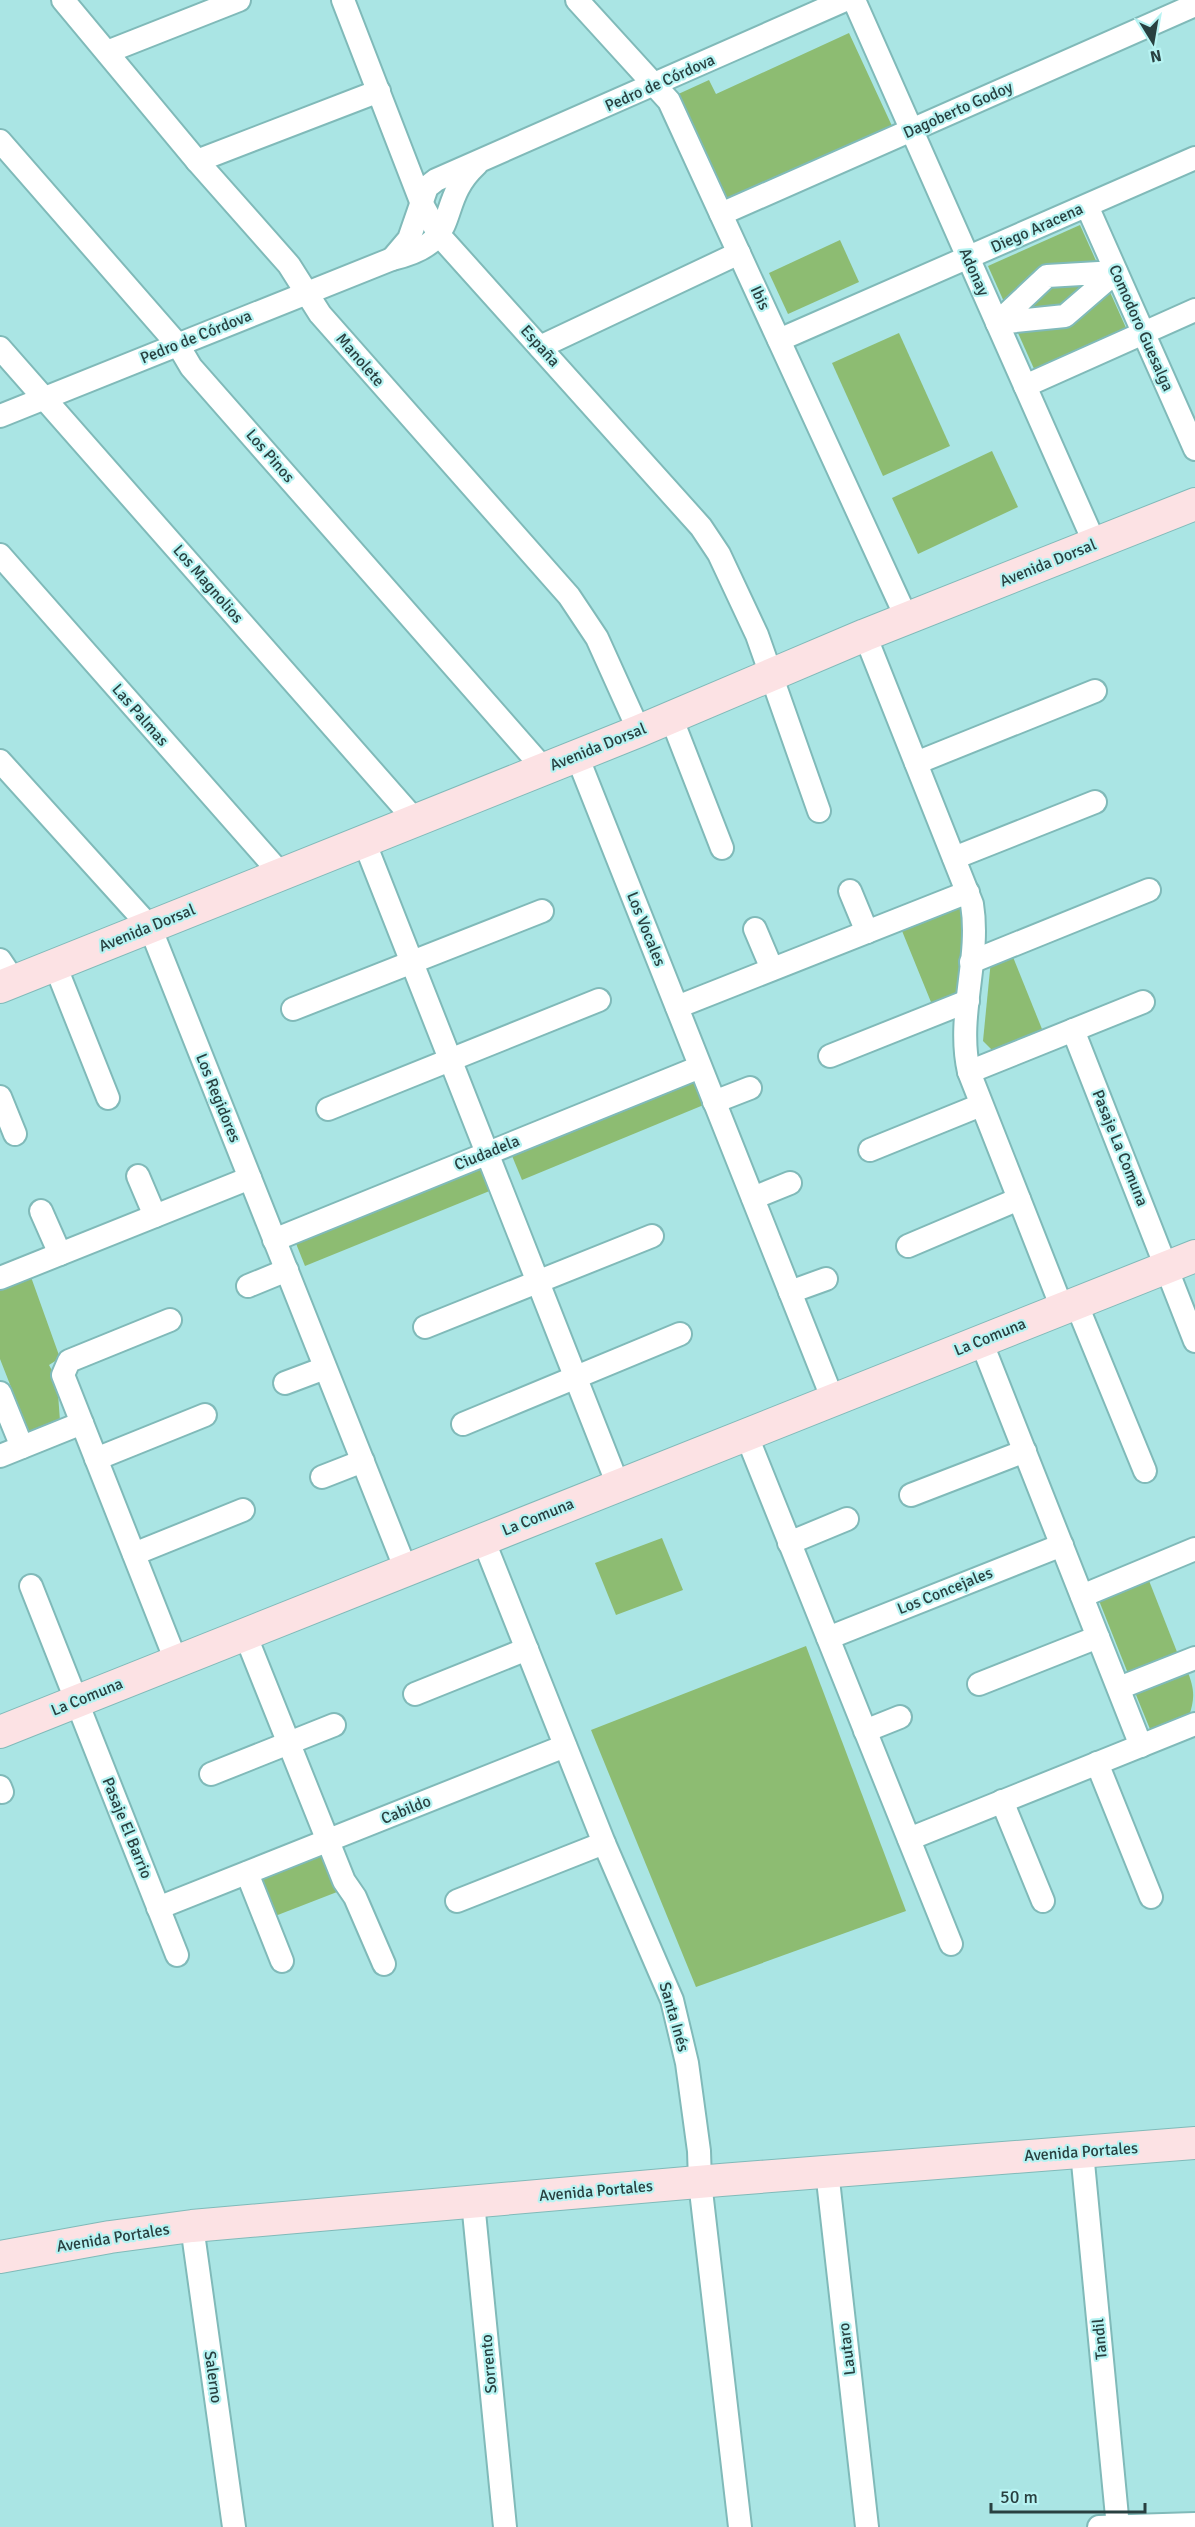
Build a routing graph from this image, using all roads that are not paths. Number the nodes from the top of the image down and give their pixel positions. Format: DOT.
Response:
graph roads {
  1 [pos="63,0"];
  2 [pos="239,0"];
  3 [pos="343,0"];
  4 [pos="577,0"];
  5 [pos="843,1"];
  6 [pos="1195,5"];
  7 [pos="107,52"];
  8 [pos="654,86"];
  9 [pos="379,91"];
  10 [pos="912,130"];
  11 [pos="0,141"];
  12 [pos="1195,158"];
  13 [pos="197,160"];
  14 [pos="476,165"];
  15 [pos="422,204"];
  16 [pos="1087,206"];
  17 [pos="721,214"];
  18 [pos="440,235"];
  19 [pos="739,253"];
  20 [pos="392,258"];
  21 [pos="968,258"];
  22 [pos="1116,272"];
  23 [pos="306,294"];
  24 [pos="1195,310"];
  25 [pos="997,323"];
  26 [pos="1143,333"];
  27 [pos="779,340"];
  28 [pos="178,345"];
  29 [pos="540,346"];
  30 [pos="0,348"];
  31 [pos="1025,386"];
  32 [pos="44,398"];
  33 [pos="0,416"];
  34 [pos="1195,449"];
  35 [pos="1194,510"];
  36 [pos="1095,544"];
  37 [pos="0,555"];
  38 [pos="907,619"];
  39 [pos="865,635"];
  40 [pos="769,674"];
  41 [pos="1095,691"];
  42 [pos="671,717"];
  43 [pos="639,731"];
  44 [pos="577,756"];
  45 [pos="0,760"];
  46 [pos="916,763"];
  47 [pos="544,769"];
  48 [pos="1095,802"];
  49 [pos="819,812"];
  50 [pos="415,820"];
  51 [pos="364,841"];
  52 [pos="722,848"];
  53 [pos="954,858"];
  54 [pos="280,874"];
  55 [pos="1149,890"];
  56 [pos="850,891"];
  57 [pos="968,892"];
  58 [pos="543,911"];
  59 [pos="150,927"];
  60 [pos="755,929"];
  61 [pos="867,932"];
  62 [pos="971,962"];
  63 [pos="412,963"];
  64 [pos="55,964"];
  65 [pos="772,969"];
  66 [pos="5,976"];
  67 [pos="598,1000"];
  68 [pos="968,1000"];
  69 [pos="1143,1002"];
  70 [pos="677,1007"];
  71 [pos="293,1010"];
  72 [pos="1073,1030"];
  73 [pos="830,1056"];
  74 [pos="450,1060"];
  75 [pos="700,1066"];
  76 [pos="969,1072"];
  77 [pos="750,1088"];
  78 [pos="0,1097"];
  79 [pos="108,1098"];
  80 [pos="714,1102"];
  81 [pos="981,1105"];
  82 [pos="328,1108"];
  83 [pos="15,1134"];
  84 [pos="870,1150"];
  85 [pos="487,1153"];
  86 [pos="138,1176"];
  87 [pos="250,1178"];
  88 [pos="790,1182"];
  89 [pos="753,1198"];
  90 [pos="1019,1199"];
  91 [pos="41,1211"];
  92 [pos="155,1216"];
  93 [pos="652,1236"];
  94 [pos="274,1239"];
  95 [pos="908,1246"];
  96 [pos="60,1254"];
  97 [pos="1195,1256"];
  98 [pos="1166,1267"];
  99 [pos="286,1270"];
  100 [pos="0,1278"];
  101 [pos="826,1279"];
  102 [pos="538,1282"];
  103 [pos="248,1286"];
  104 [pos="790,1292"];
  105 [pos="1069,1305"];
  106 [pos="170,1320"];
  107 [pos="425,1328"];
  108 [pos="680,1334"];
  109 [pos="981,1341"];
  110 [pos="1195,1341"];
  111 [pos="326,1368"];
  112 [pos="576,1377"];
  113 [pos="285,1383"];
  114 [pos="0,1393"];
  115 [pos="833,1400"];
  116 [pos="205,1415"];
  117 [pos="82,1423"];
  118 [pos="463,1424"];
  119 [pos="746,1434"];
  120 [pos="22,1447"];
  121 [pos="1025,1451"];
  122 [pos="0,1456"];
  123 [pos="96,1459"];
  124 [pos="363,1461"];
  125 [pos="1145,1471"];
  126 [pos="322,1477"];
  127 [pos="618,1485"];
  128 [pos="911,1495"];
  129 [pos="243,1510"];
  130 [pos="847,1519"];
  131 [pos="483,1539"];
  132 [pos="789,1543"];
  133 [pos="1062,1545"];
  134 [pos="1195,1549"];
  135 [pos="134,1554"];
  136 [pos="406,1570"];
  137 [pos="31,1586"];
  138 [pos="1082,1596"];
  139 [pos="245,1634"];
  140 [pos="1098,1637"];
  141 [pos="828,1638"];
  142 [pos="526,1649"];
  143 [pos="1195,1658"];
  144 [pos="176,1661"];
  145 [pos="979,1684"];
  146 [pos="1119,1688"];
  147 [pos="415,1694"];
  148 [pos="76,1701"];
  149 [pos="900,1717"];
  150 [pos="334,1725"];
  151 [pos="1195,1725"];
  152 [pos="865,1731"];
  153 [pos="0,1732"];
  154 [pos="289,1743"];
  155 [pos="566,1746"];
  156 [pos="1141,1746"];
  157 [pos="1097,1763"];
  158 [pos="211,1774"];
  159 [pos="1002,1801"];
  160 [pos="909,1839"];
  161 [pos="328,1841"];
  162 [pos="604,1843"];
  163 [pos="247,1873"];
  164 [pos="1151,1897"];
  165 [pos="457,1901"];
  166 [pos="1043,1901"];
  167 [pos="158,1908"];
  168 [pos="951,1944"];
  169 [pos="177,1955"];
  170 [pos="282,1961"];
  171 [pos="384,1964"];
  172 [pos="1195,2143"];
  173 [pos="1082,2152"];
  174 [pos="827,2171"];
  175 [pos="700,2182"];
  176 [pos="473,2202"];
  177 [pos="192,2226"];
  178 [pos="0,2257"];
  179 [pos="1195,2524"];
  180 [pos="234,2527"];
  181 [pos="505,2527"];
  182 [pos="740,2527"];
  183 [pos="867,2527"];
  184 [pos="1111,2527"];
  1 -- 7 [label="street, Manolete"];
  2 -- 7 [label="street"];
  3 -- 9 [label="street, España"];
  4 -- 8 [label="street, Ibis"];
  5 -- 8 [label="street, Pedro de Córdova"];
  5 -- 10 [label="street, Adonay"];
  6 -- 10 [label="street, Dagoberto Godoy"];
  7 -- 13 [label="street, Manolete"];
  8 -- 14 [label="street, Pedro de Córdova"];
  8 -- 17 [label="street, Ibis"];
  9 -- 13 [label="street"];
  9 -- 15 [label="street, España"];
  10 -- 17 [label="street, Dagoberto Godoy"];
  10 -- 21 [label="street, Adonay"];
  11 -- 28 [label="street, Los Pinos"];
  12 -- 16 [label="street, Diego Aracena"];
  13 -- 23 [label="street, Manolete"];
  14 -- 15 [label="street, Pedro de Córdova"];
  14 -- 18 [label="street, Pedro de Córdova"];
  15 -- 18 [label="street, España"];
  15 -- 20 [label="street, Pedro de Córdova"];
  16 -- 21 [label="street, Diego Aracena"];
  16 -- 22 [label="street, Comodoro Guesalga"];
  17 -- 19 [label="street, Ibis"];
  18 -- 20 [label="street, Pedro de Córdova"];
  18 -- 29 [label="street, España"];
  19 -- 27 [label="street, Ibis"];
  19 -- 29 [label="street"];
  20 -- 23 [label="street, Pedro de Córdova"];
  21 -- 25 [label="street, Adonay"];
  21 -- 27 [label="street, Diego Aracena"];
  22 -- 25 [label="street"];
  22 -- 25 [label="street"];
  22 -- 26 [label="street, Comodoro Guesalga"];
  23 -- 28 [label="street, Pedro de Córdova"];
  23 -- 43 [label="street, Manolete"];
  24 -- 26 [label="street"];
  25 -- 31 [label="street, Adonay"];
  26 -- 31 [label="street"];
  26 -- 34 [label="street, Comodoro Guesalga"];
  27 -- 38 [label="street, Ibis"];
  28 -- 32 [label="street, Pedro de Córdova"];
  28 -- 47 [label="street, Los Pinos"];
  29 -- 40 [label="street, España"];
  30 -- 32 [label="street, Los Magnolios"];
  31 -- 36 [label="street, Adonay"];
  32 -- 33 [label="street, Pedro de Córdova"];
  32 -- 50 [label="street, Los Magnolios"];
  35 -- 36 [label="street, Avenida Dorsal"];
  36 -- 38 [label="street, Avenida Dorsal"];
  37 -- 54 [label="street, Las Palmas"];
  38 -- 39 [label="street, Avenida Dorsal"];
  39 -- 40 [label="street, Avenida Dorsal"];
  39 -- 46 [label="street"];
  40 -- 42 [label="street, Avenida Dorsal"];
  40 -- 49 [label="street, España"];
  41 -- 46 [label="street"];
  42 -- 43 [label="street, Avenida Dorsal"];
  42 -- 52 [label="street"];
  43 -- 44 [label="street, Avenida Dorsal"];
  44 -- 47 [label="street, Avenida Dorsal"];
  44 -- 70 [label="street, Los Vocales"];
  45 -- 59 [label="street"];
  46 -- 53 [label="street"];
  47 -- 50 [label="street, Avenida Dorsal"];
  48 -- 53 [label="street"];
  50 -- 51 [label="street, Avenida Dorsal"];
  51 -- 54 [label="street, Avenida Dorsal"];
  51 -- 63 [label="street"];
  53 -- 57 [label="street"];
  54 -- 59 [label="street, Avenida Dorsal"];
  55 -- 62 [label="street"];
  56 -- 61 [label="street"];
  57 -- 61 [label="street"];
  57 -- 62 [label="street"];
  58 -- 63 [label="street"];
  59 -- 64 [label="street, Avenida Dorsal"];
  59 -- 87 [label="street, Los Regidores"];
  60 -- 65 [label="street"];
  61 -- 65 [label="street"];
  62 -- 68 [label="street"];
  63 -- 71 [label="street"];
  63 -- 74 [label="street"];
  64 -- 66 [label="street, Avenida Dorsal"];
  64 -- 79 [label="street"];
  65 -- 70 [label="street"];
  67 -- 74 [label="street"];
  68 -- 73 [label="street"];
  68 -- 76 [label="street"];
  69 -- 72 [label="street"];
  70 -- 75 [label="street, Los Vocales"];
  72 -- 76 [label="street"];
  72 -- 98 [label="street, Pasaje La Comuna"];
  74 -- 82 [label="street"];
  74 -- 85 [label="street"];
  75 -- 80 [label="street, Los Vocales"];
  75 -- 85 [label="street, Ciudadela"];
  76 -- 81 [label="street"];
  77 -- 80 [label="street"];
  78 -- 83 [label="street"];
  80 -- 89 [label="street, Los Vocales"];
  81 -- 84 [label="street"];
  81 -- 90 [label="street"];
  85 -- 94 [label="street, Ciudadela"];
  85 -- 102 [label="street"];
  86 -- 92 [label="street"];
  87 -- 92 [label="street"];
  87 -- 94 [label="street, Los Regidores"];
  88 -- 89 [label="street"];
  89 -- 104 [label="street, Los Vocales"];
  90 -- 95 [label="street"];
  90 -- 105 [label="street"];
  91 -- 96 [label="street"];
  92 -- 96 [label="street"];
  93 -- 102 [label="street"];
  94 -- 99 [label="street, Los Regidores"];
  96 -- 100 [label="street"];
  97 -- 98 [label="street, La Comuna"];
  98 -- 105 [label="street, La Comuna"];
  98 -- 110 [label="street"];
  99 -- 103 [label="street"];
  99 -- 111 [label="street, Los Regidores"];
  101 -- 104 [label="street"];
  102 -- 107 [label="street"];
  102 -- 112 [label="street"];
  104 -- 115 [label="street, Los Vocales"];
  105 -- 109 [label="street, La Comuna"];
  105 -- 125 [label="street"];
  106 -- 117 [label="street"];
  108 -- 112 [label="street"];
  109 -- 115 [label="street, La Comuna"];
  109 -- 121 [label="street"];
  111 -- 113 [label="street"];
  111 -- 124 [label="street, Los Regidores"];
  112 -- 118 [label="street"];
  112 -- 127 [label="street"];
  114 -- 120 [label="street"];
  115 -- 119 [label="street, La Comuna"];
  116 -- 123 [label="street"];
  117 -- 120 [label="street"];
  117 -- 123 [label="street"];
  119 -- 127 [label="street, La Comuna"];
  119 -- 132 [label="street"];
  120 -- 122 [label="street"];
  121 -- 128 [label="street"];
  121 -- 133 [label="street"];
  123 -- 135 [label="street"];
  124 -- 126 [label="street"];
  124 -- 136 [label="street, Los Regidores"];
  127 -- 131 [label="street, La Comuna"];
  129 -- 135 [label="street"];
  130 -- 132 [label="street"];
  131 -- 136 [label="street, La Comuna"];
  131 -- 142 [label="street, Santa Inés"];
  132 -- 141 [label="street"];
  133 -- 138 [label="street"];
  133 -- 141 [label="street, Los Concejales"];
  134 -- 138 [label="street"];
  135 -- 144 [label="street"];
  136 -- 139 [label="street, La Comuna"];
  137 -- 148 [label="street"];
  138 -- 140 [label="street"];
  139 -- 144 [label="street, La Comuna"];
  139 -- 154 [label="street"];
  140 -- 145 [label="street"];
  140 -- 146 [label="street"];
  141 -- 152 [label="street"];
  142 -- 147 [label="street"];
  142 -- 155 [label="street, Santa Inés"];
  143 -- 146 [label="street"];
  144 -- 148 [label="street, La Comuna"];
  146 -- 156 [label="street"];
  148 -- 153 [label="street, La Comuna"];
  148 -- 167 [label="street, Pasaje El Barrio"];
  149 -- 152 [label="street"];
  150 -- 154 [label="street"];
  151 -- 156 [label="street"];
  152 -- 160 [label="street"];
  154 -- 158 [label="street"];
  154 -- 161 [label="street"];
  155 -- 161 [label="street, Cabildo"];
  155 -- 162 [label="street, Santa Inés"];
  156 -- 157 [label="street"];
  157 -- 159 [label="street"];
  157 -- 164 [label="street"];
  159 -- 160 [label="street"];
  159 -- 166 [label="street"];
  160 -- 168 [label="street"];
  161 -- 163 [label="street, Cabildo"];
  161 -- 171 [label="street"];
  162 -- 165 [label="street"];
  162 -- 175 [label="street, Santa Inés"];
  163 -- 167 [label="street, Cabildo"];
  163 -- 170 [label="street"];
  167 -- 169 [label="street, Pasaje El Barrio"];
  172 -- 173 [label="street, Avenida Portales"];
  173 -- 174 [label="street, Avenida Portales"];
  173 -- 184 [label="street, Tandil"];
  174 -- 175 [label="street, Avenida Portales"];
  174 -- 183 [label="street, Lautaro"];
  175 -- 176 [label="street, Avenida Portales"];
  175 -- 182 [label="street, Santa Inés"];
  176 -- 177 [label="street, Avenida Portales"];
  176 -- 181 [label="street, Sorrento"];
  177 -- 178 [label="street, Avenida Portales"];
  177 -- 180 [label="street, Salerno"];
  179 -- 184 [label="street"];
}
